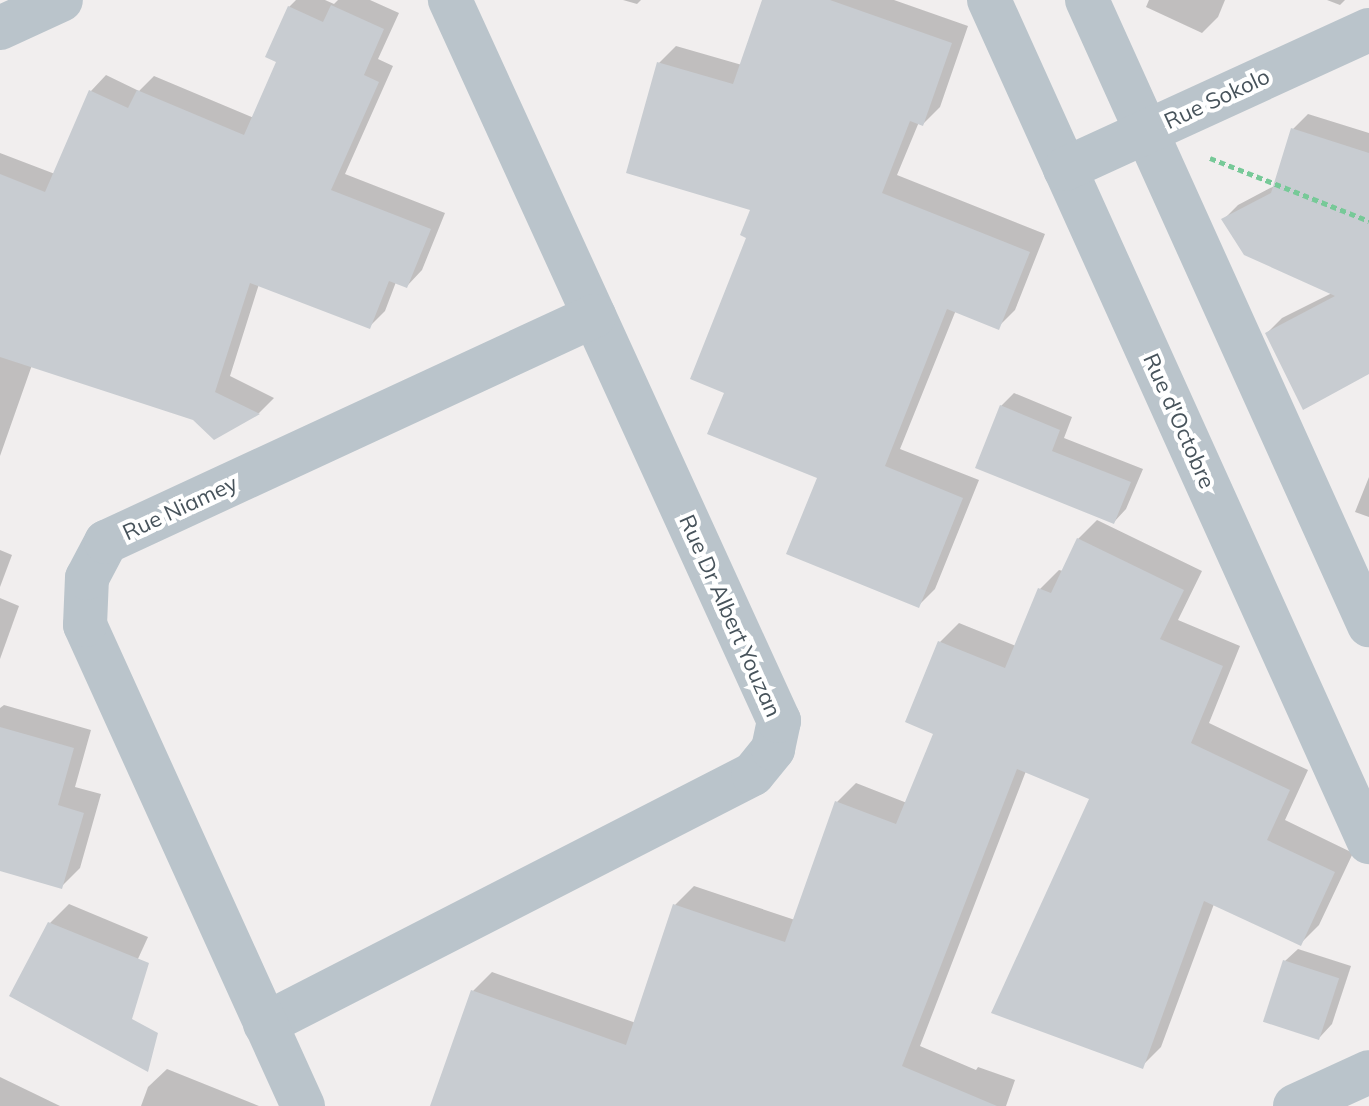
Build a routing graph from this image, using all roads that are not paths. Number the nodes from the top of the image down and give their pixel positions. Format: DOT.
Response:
graph roads {
  1 [pos="61,0"];
  2 [pos="450,0"];
  3 [pos="989,0"];
  4 [pos="1087,0"];
  5 [pos="0,28"];
  6 [pos="1369,30"];
  7 [pos="1147,132"];
  8 [pos="1065,169"];
  9 [pos="594,316"];
  10 [pos="1369,625"];
  11 [pos="1369,842"];
  12 [pos="265,1024"];
  13 [pos="1369,1072"];
  14 [pos="303,1106"];
  15 [pos="1295,1106"];
  1 -- 5 [label="street"];
  2 -- 9 [label="street, Rue Dr Albert Youzan"];
  3 -- 8 [label="street, Rue d'Octobre"];
  4 -- 7 [label="street"];
  6 -- 7 [label="street, Rue Sokolo"];
  7 -- 8 [label="street, Rue Sokolo"];
  7 -- 10 [label="street"];
  8 -- 11 [label="street, Rue d'Octobre"];
  9 -- 12 [label="street, Rue Dr Albert Youzan"];
  9 -- 12 [label="street, Rue Niamey"];
  12 -- 14 [label="street, Rue Niamey"];
  13 -- 15 [label="street"];
}
